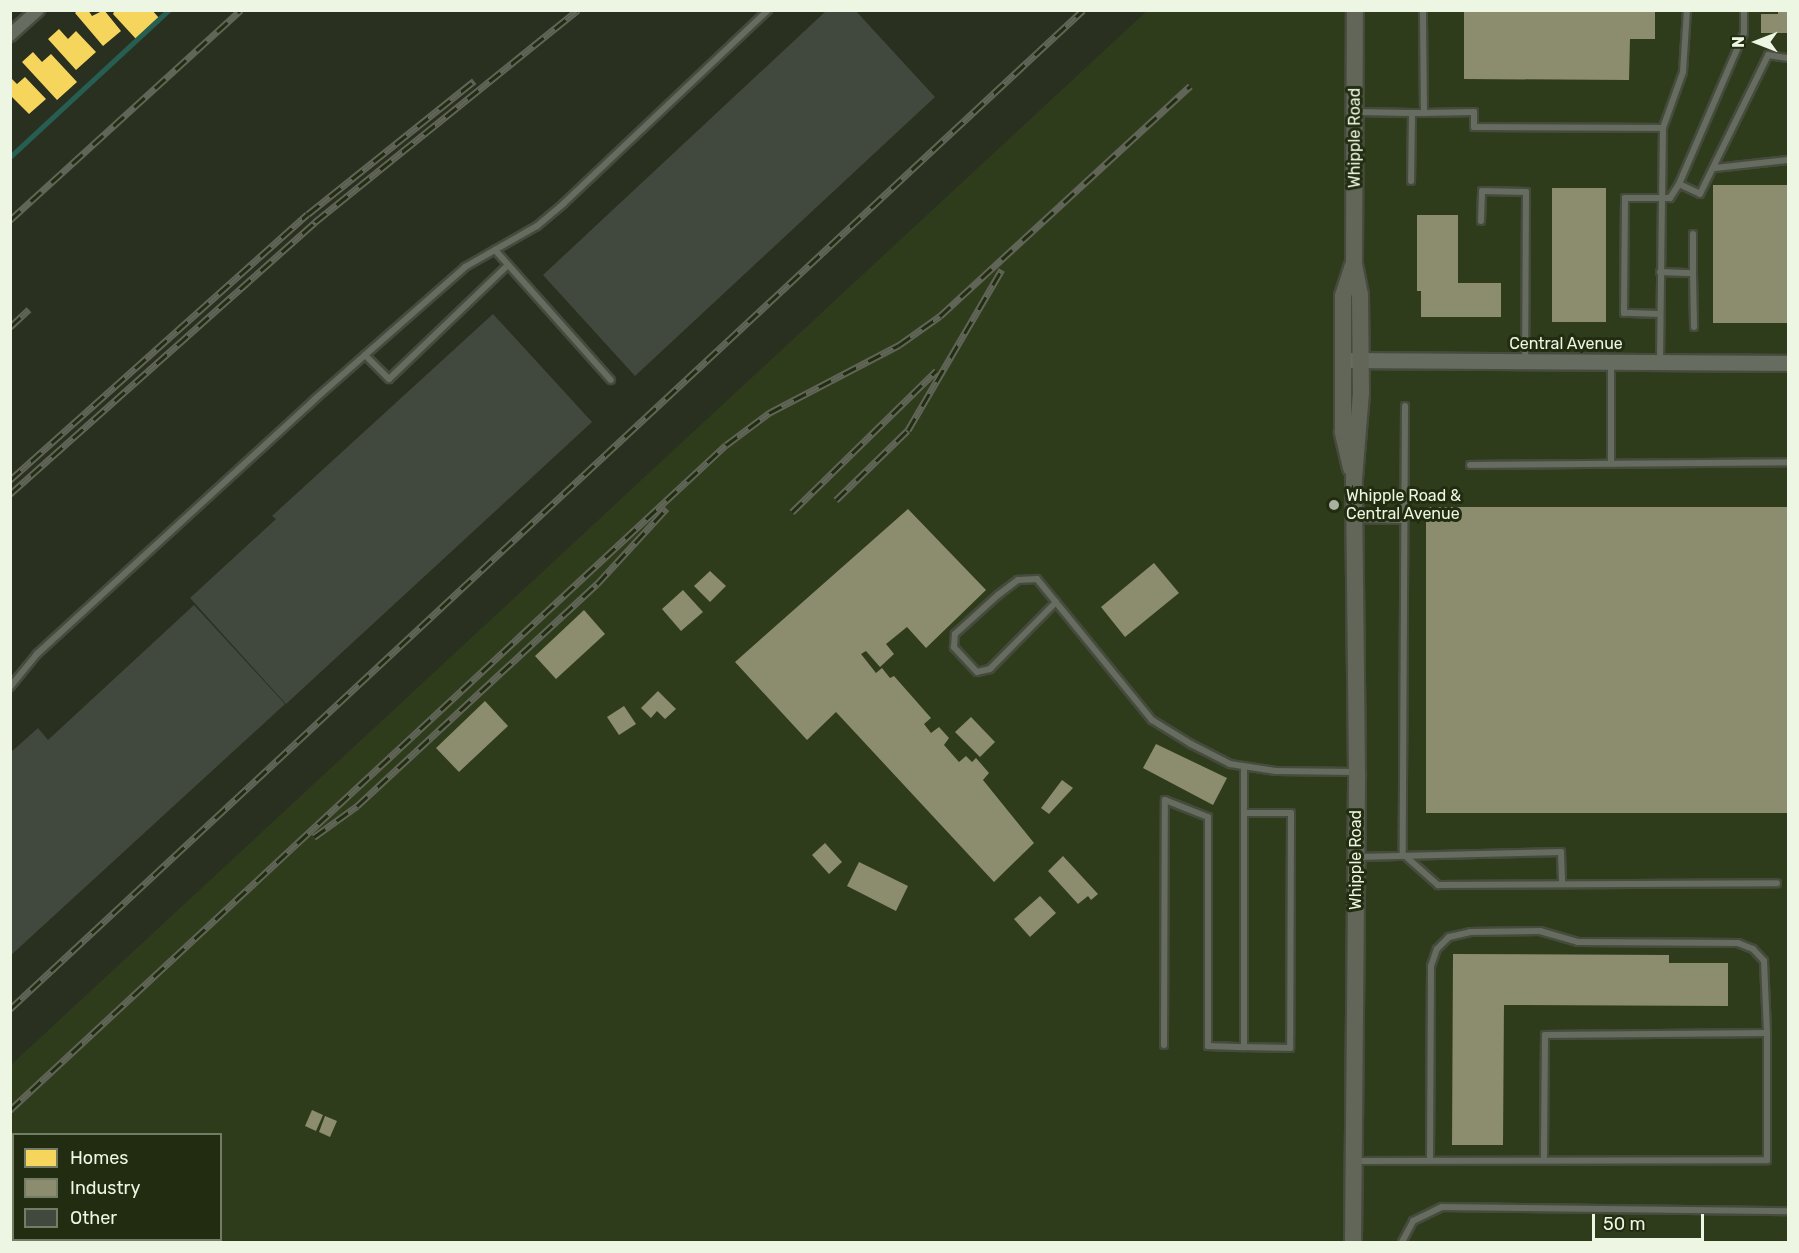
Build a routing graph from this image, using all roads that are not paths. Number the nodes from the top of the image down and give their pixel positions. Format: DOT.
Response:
graph roads {
  1 [pos="38,10"];
  2 [pos="768,10"];
  3 [pos="1355,10"];
  4 [pos="1423,10"];
  5 [pos="1687,10"];
  6 [pos="1744,10"];
  7 [pos="10,35"];
  8 [pos="1788,58"];
  9 [pos="1355,112"];
  10 [pos="1412,112"];
  11 [pos="1424,113"];
  12 [pos="1663,128"];
  13 [pos="1788,160"];
  14 [pos="1715,168"];
  15 [pos="1411,180"];
  16 [pos="1679,184"];
  17 [pos="1662,198"];
  18 [pos="1481,221"];
  19 [pos="1693,234"];
  20 [pos="495,250"];
  21 [pos="508,265"];
  22 [pos="1354,265"];
  23 [pos="1660,272"];
  24 [pos="1693,273"];
  25 [pos="1660,314"];
  26 [pos="1694,327"];
  27 [pos="365,355"];
  28 [pos="1343,360"];
  29 [pos="1360,360"];
  30 [pos="1525,361"];
  31 [pos="1611,362"];
  32 [pos="1660,362"];
  33 [pos="1788,363"];
  34 [pos="611,380"];
  35 [pos="1405,406"];
  36 [pos="1611,462"];
  37 [pos="1788,462"];
  38 [pos="1470,465"];
  39 [pos="1354,478"];
  40 [pos="1353,519"];
  41 [pos="1404,520"];
  42 [pos="1056,602"];
  43 [pos="10,687"];
  44 [pos="1244,767"];
  45 [pos="1357,772"];
  46 [pos="1244,813"];
  47 [pos="1403,855"];
  48 [pos="1356,857"];
  49 [pos="1777,883"];
  50 [pos="1562,884"];
  51 [pos="1767,1033"];
  52 [pos="1164,1045"];
  53 [pos="1244,1047"];
  54 [pos="1430,1160"];
  55 [pos="1544,1160"];
  56 [pos="1354,1161"];
  57 [pos="1788,1211"];
  58 [pos="1353,1242"];
  59 [pos="1402,1242"];
  1 -- 7 [label="street"];
  2 -- 20 [label="lane"];
  3 -- 9 [label="main road, Whipple Road"];
  4 -- 11 [label="lane"];
  5 -- 12 [label="lane"];
  6 -- 16 [label="lane"];
  8 -- 14 [label="lane"];
  9 -- 10 [label="lane"];
  9 -- 22 [label="main road, Whipple Road"];
  10 -- 11 [label="lane"];
  10 -- 15 [label="lane"];
  11 -- 12 [label="lane"];
  12 -- 17 [label="lane"];
  13 -- 14 [label="lane"];
  14 -- 16 [label="lane"];
  16 -- 17 [label="lane"];
  17 -- 23 [label="lane"];
  17 -- 25 [label="lane"];
  18 -- 30 [label="lane"];
  19 -- 24 [label="lane"];
  20 -- 21 [label="lane"];
  20 -- 27 [label="lane"];
  21 -- 27 [label="lane"];
  21 -- 34 [label="lane"];
  22 -- 28 [label="main road, Whipple Road"];
  22 -- 29 [label="main road, Whipple Road"];
  23 -- 24 [label="lane"];
  23 -- 25 [label="lane"];
  24 -- 26 [label="lane"];
  25 -- 32 [label="lane"];
  27 -- 43 [label="lane"];
  28 -- 29 [label="street, Central Avenue"];
  28 -- 39 [label="main road, Whipple Road"];
  29 -- 30 [label="street, Central Avenue"];
  29 -- 39 [label="main road, Whipple Road"];
  30 -- 31 [label="street, Central Avenue"];
  31 -- 32 [label="street, Central Avenue"];
  31 -- 36 [label="lane"];
  32 -- 33 [label="street, Central Avenue"];
  35 -- 41 [label="lane"];
  36 -- 37 [label="lane"];
  36 -- 38 [label="lane"];
  39 -- 40 [label="main road, Whipple Road"];
  40 -- 41 [label="lane"];
  40 -- 45 [label="main road, Whipple Road"];
  41 -- 47 [label="lane"];
  42 -- 42 [label="lane"];
  42 -- 44 [label="lane"];
  44 -- 45 [label="lane"];
  44 -- 46 [label="lane"];
  45 -- 48 [label="main road, Whipple Road"];
  46 -- 53 [label="lane"];
  46 -- 53 [label="lane"];
  47 -- 48 [label="lane"];
  47 -- 50 [label="lane"];
  47 -- 50 [label="lane"];
  48 -- 56 [label="main road, Whipple Road"];
  49 -- 50 [label="lane"];
  51 -- 54 [label="lane"];
  51 -- 55 [label="lane"];
  51 -- 55 [label="lane"];
  52 -- 53 [label="lane"];
  54 -- 55 [label="lane"];
  54 -- 56 [label="lane"];
  56 -- 58 [label="main road, Whipple Road"];
  57 -- 59 [label="lane"];
}
